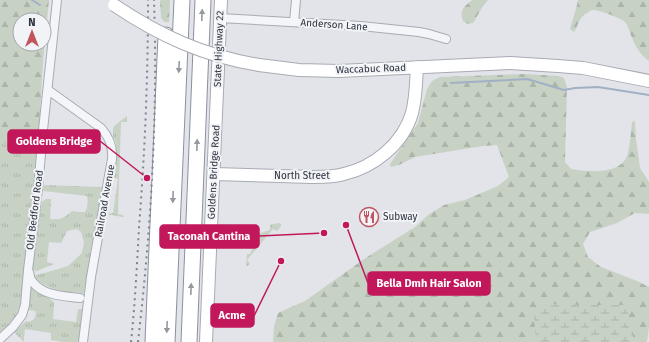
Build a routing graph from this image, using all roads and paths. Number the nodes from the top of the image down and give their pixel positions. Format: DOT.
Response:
graph roads {
  1 [pos="57,0"];
  2 [pos="182,0"];
  3 [pos="203,0"];
  4 [pos="221,0"];
  5 [pos="296,0"];
  6 [pos="111,2"];
  7 [pos="220,18"];
  8 [pos="294,22"];
  9 [pos="166,35"];
  10 [pos="446,39"];
  11 [pos="417,67"];
  12 [pos="649,81"];
  13 [pos="48,90"];
  14 [pos="217,97"];
  15 [pos="214,174"];
  16 [pos="28,270"];
  17 [pos="80,298"];
  18 [pos="0,339"];
  19 [pos="83,342"];
  20 [pos="153,342"];
  21 [pos="167,342"];
  22 [pos="189,342"];
  23 [pos="206,342"];
  1 -- 13 [label="street, Old Bedford Road"];
  2 -- 21 [label="highway, one-way"];
  22 -- 3 [label="highway, one-way"];
  4 -- 7 [label="main road, State Highway 22"];
  5 -- 8 [label="street"];
  6 -- 9 [label="main road, Waccabuc Road, bridge"];
  7 -- 8 [label="street, Anderson Lane"];
  7 -- 14 [label="main road, State Highway 22"];
  8 -- 10 [label="street, Anderson Lane"];
  9 -- 11 [label="main road, Waccabuc Road, bridge"];
  9 -- 20 [label="highway"];
  11 -- 12 [label="main road, Waccabuc Road"];
  11 -- 15 [label="main road, North Street"];
  13 -- 16 [label="street, Old Bedford Road"];
  13 -- 19 [label="street, Railroad Avenue"];
  14 -- 15 [label="main road, Goldens Bridge Road"];
  15 -- 23 [label="main road, Goldens Bridge Road"];
  16 -- 17 [label="street"];
  16 -- 18 [label="street, Old Bedford Road"];
}
